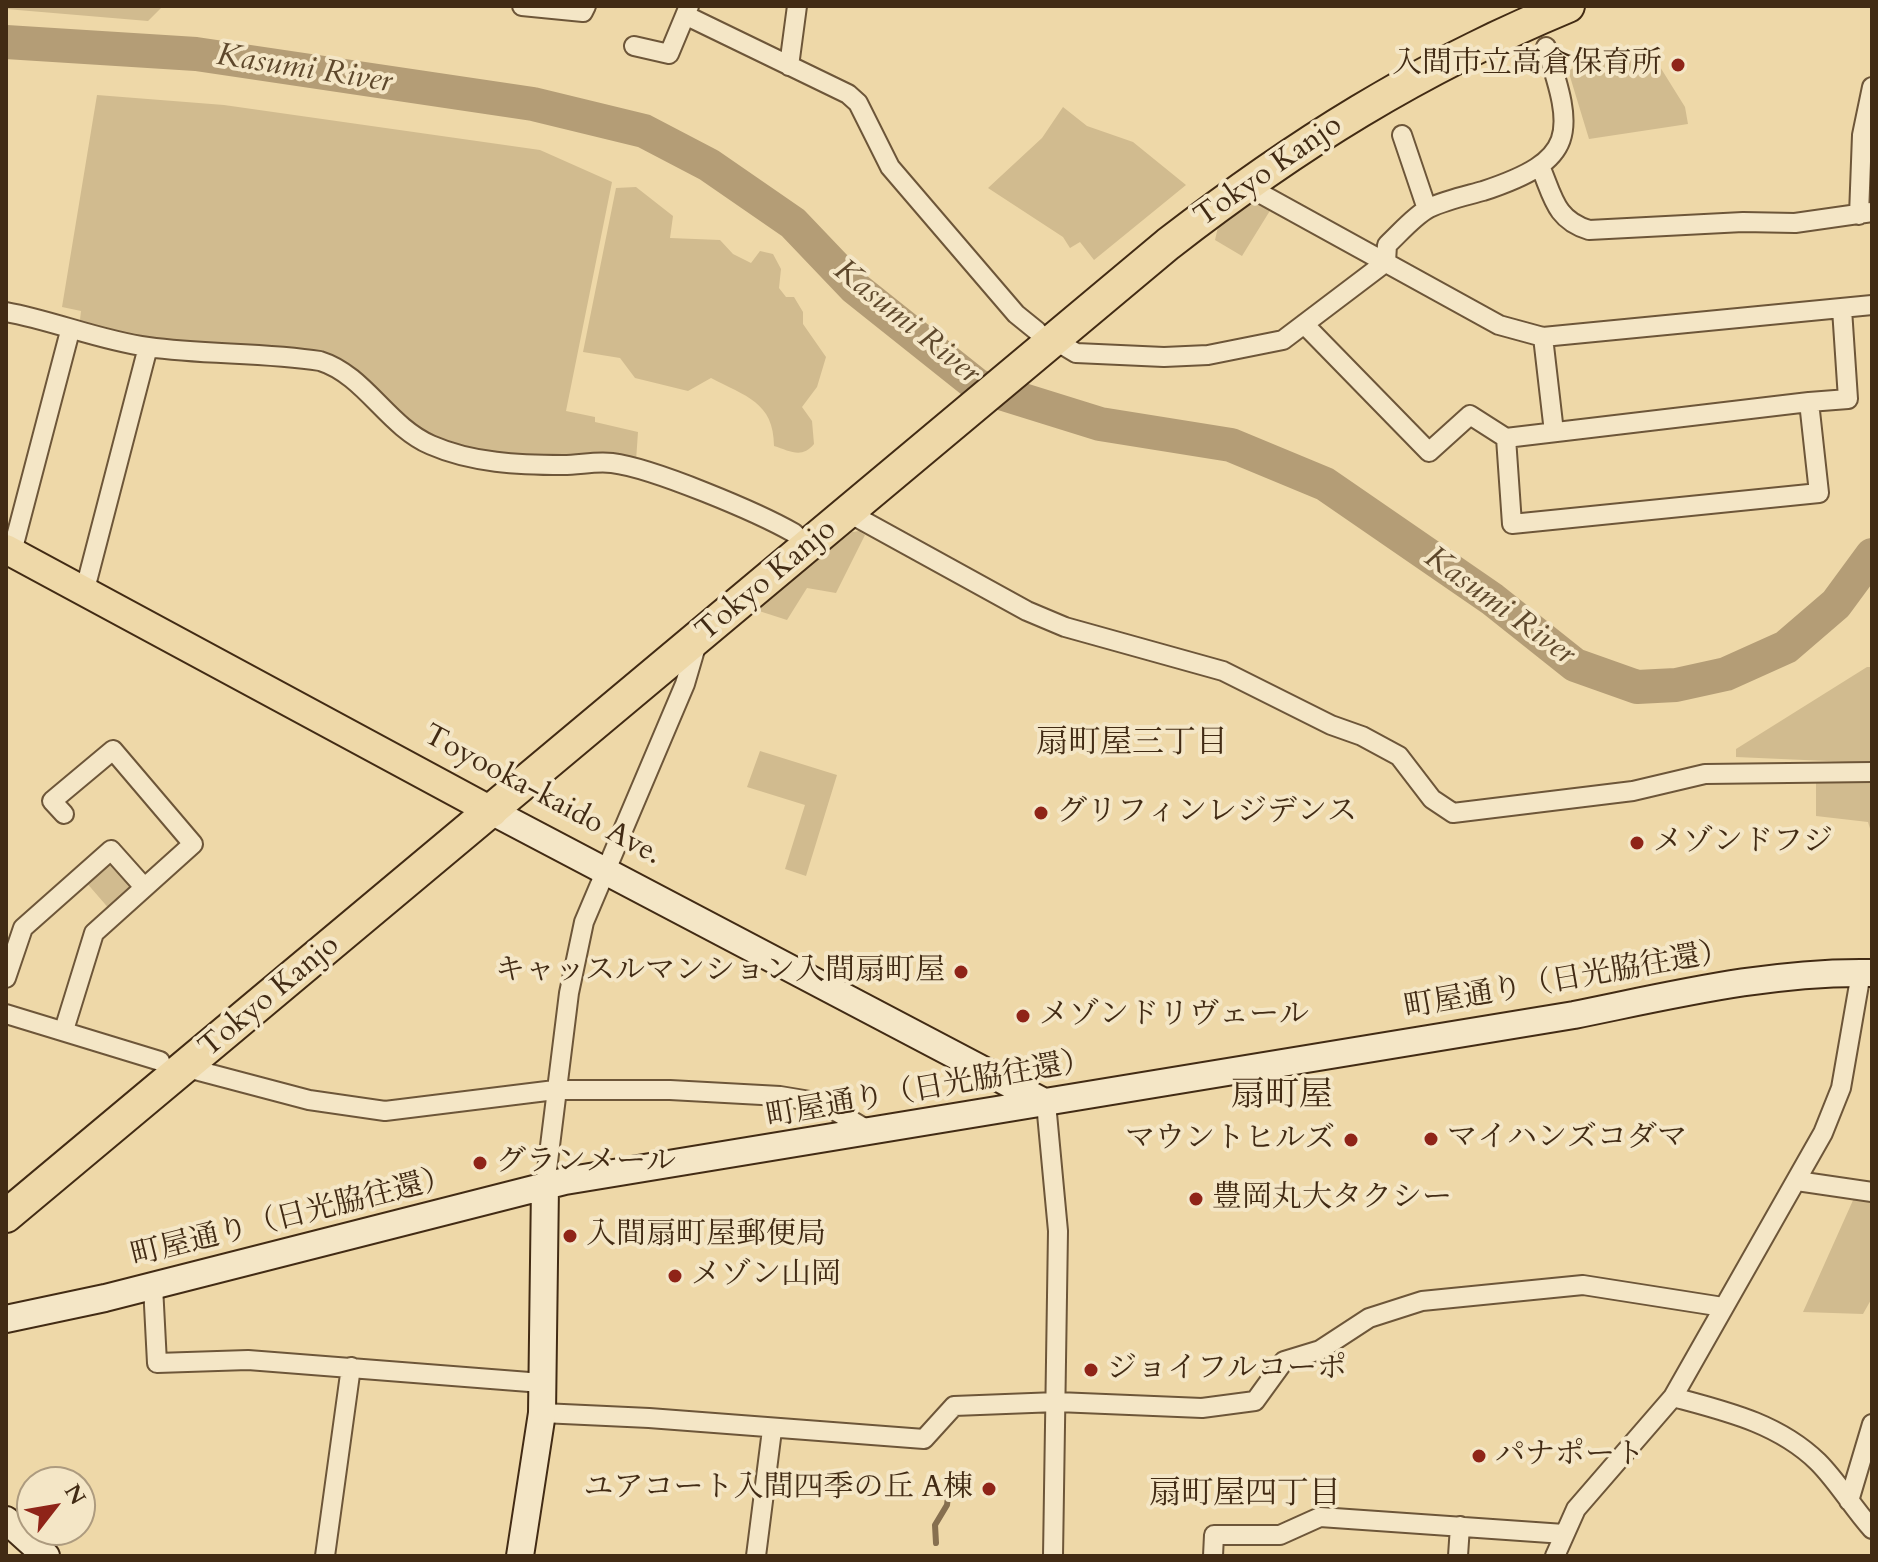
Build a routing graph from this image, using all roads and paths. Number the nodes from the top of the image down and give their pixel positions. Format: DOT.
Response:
graph roads {
  1 [pos="522,6"];
  2 [pos="586,6"];
  3 [pos="797,6"];
  4 [pos="1523,6"];
  5 [pos="1568,6"];
  6 [pos="688,11"];
  7 [pos="634,46"];
  8 [pos="1546,47"];
  9 [pos="789,66"];
  10 [pos="1872,87"];
  11 [pos="1402,135"];
  12 [pos="1540,166"];
  13 [pos="1245,185"];
  14 [pos="1427,209"];
  15 [pos="1866,213"];
  16 [pos="1386,262"];
  17 [pos="1872,305"];
  18 [pos="1842,309"];
  19 [pos="6,312"];
  20 [pos="1304,324"];
  21 [pos="70,331"];
  22 [pos="1046,336"];
  23 [pos="1543,337"];
  24 [pos="148,347"];
  25 [pos="1809,402"];
  26 [pos="943,422"];
  27 [pos="1554,432"];
  28 [pos="1506,438"];
  29 [pos="849,513"];
  30 [pos="794,533"];
  31 [pos="9,551"];
  32 [pos="84,593"];
  33 [pos="699,636"];
  34 [pos="1872,772"];
  35 [pos="483,806"];
  36 [pos="64,814"];
  37 [pos="606,869"];
  38 [pos="144,887"];
  39 [pos="1866,973"];
  40 [pos="6,978"];
  41 [pos="6,1014"];
  42 [pos="64,1030"];
  43 [pos="172,1064"];
  44 [pos="555,1090"];
  45 [pos="1046,1103"];
  46 [pos="874,1133"];
  47 [pos="1797,1181"];
  48 [pos="545,1186"];
  49 [pos="6,1190"];
  50 [pos="1872,1192"];
  51 [pos="6,1216"];
  52 [pos="153,1286"];
  53 [pos="1723,1307"];
  54 [pos="6,1319"];
  55 [pos="351,1367"];
  56 [pos="542,1383"];
  57 [pos="1673,1397"];
  58 [pos="1057,1402"];
  59 [pos="542,1413"];
  60 [pos="1872,1424"];
  61 [pos="772,1430"];
  62 [pos="1849,1501"];
  63 [pos="6,1520"];
  64 [pos="1460,1526"];
  65 [pos="1872,1529"];
  66 [pos="1560,1548"];
  67 [pos="46,1556"];
  68 [pos="325,1556"];
  69 [pos="520,1556"];
  70 [pos="756,1556"];
  71 [pos="1053,1556"];
  72 [pos="1213,1556"];
  73 [pos="1458,1556"];
  1 -- 2 [label="street"];
  3 -- 9 [label="street"];
  4 -- 22 [label="highway, Tokyo Kanjo"];
  5 -- 13 [label="highway, Tokyo Kanjo"];
  6 -- 7 [label="street"];
  6 -- 9 [label="street"];
  8 -- 12 [label="street"];
  9 -- 22 [label="street"];
  10 -- 15 [label="street"];
  11 -- 14 [label="street"];
  12 -- 14 [label="street"];
  12 -- 15 [label="street"];
  13 -- 16 [label="street"];
  13 -- 22 [label="highway, Tokyo Kanjo"];
  14 -- 16 [label="street"];
  16 -- 20 [label="street"];
  16 -- 23 [label="street"];
  17 -- 18 [label="street"];
  18 -- 23 [label="street"];
  18 -- 25 [label="street"];
  19 -- 21 [label="street"];
  20 -- 22 [label="street"];
  20 -- 28 [label="street"];
  21 -- 24 [label="street"];
  21 -- 31 [label="street"];
  22 -- 26 [label="highway, Tokyo Kanjo"];
  23 -- 27 [label="street"];
  24 -- 30 [label="street"];
  24 -- 32 [label="street"];
  25 -- 27 [label="street"];
  25 -- 28 [label="street"];
  26 -- 29 [label="highway, Tokyo Kanjo"];
  26 -- 30 [label="highway, Tokyo Kanjo"];
  27 -- 28 [label="street"];
  29 -- 33 [label="highway, Tokyo Kanjo"];
  29 -- 34 [label="street"];
  30 -- 35 [label="highway, Tokyo Kanjo"];
  31 -- 32 [label="main road, Toyooka-kaido Ave."];
  32 -- 35 [label="main road, Toyooka-kaido Ave."];
  33 -- 35 [label="highway, Tokyo Kanjo"];
  33 -- 37 [label="street"];
  35 -- 37 [label="street, Toyooka-kaido Ave."];
  35 -- 43 [label="highway, Tokyo Kanjo"];
  36 -- 38 [label="street"];
  37 -- 44 [label="street"];
  37 -- 45 [label="street, Toyooka-kaido Ave."];
  38 -- 40 [label="street"];
  38 -- 42 [label="street"];
  39 -- 45 [label="street, 町屋通り（日光脇往還）"];
  39 -- 47 [label="street"];
  41 -- 42 [label="street"];
  42 -- 43 [label="street"];
  43 -- 44 [label="street"];
  43 -- 49 [label="highway, Tokyo Kanjo"];
  43 -- 51 [label="highway, Tokyo Kanjo"];
  44 -- 46 [label="street"];
  44 -- 48 [label="street"];
  45 -- 46 [label="street, 町屋通り（日光脇往還）"];
  45 -- 58 [label="street"];
  46 -- 48 [label="street, 町屋通り（日光脇往還）"];
  47 -- 50 [label="street"];
  47 -- 53 [label="street"];
  48 -- 52 [label="street, 町屋通り（日光脇往還）"];
  48 -- 56 [label="street"];
  52 -- 54 [label="street, 町屋通り（日光脇往還）"];
  52 -- 55 [label="street"];
  53 -- 57 [label="street"];
  53 -- 58 [label="street"];
  55 -- 56 [label="street"];
  55 -- 68 [label="street"];
  56 -- 59 [label="street"];
  57 -- 62 [label="street"];
  57 -- 66 [label="street"];
  58 -- 61 [label="street"];
  58 -- 71 [label="street"];
  59 -- 61 [label="street"];
  59 -- 69 [label="street"];
  60 -- 62 [label="street"];
  61 -- 70 [label="street"];
  62 -- 65 [label="street"];
  63 -- 67 [label="street"];
  64 -- 66 [label="street"];
  64 -- 72 [label="street"];
  64 -- 73 [label="street"];
}
